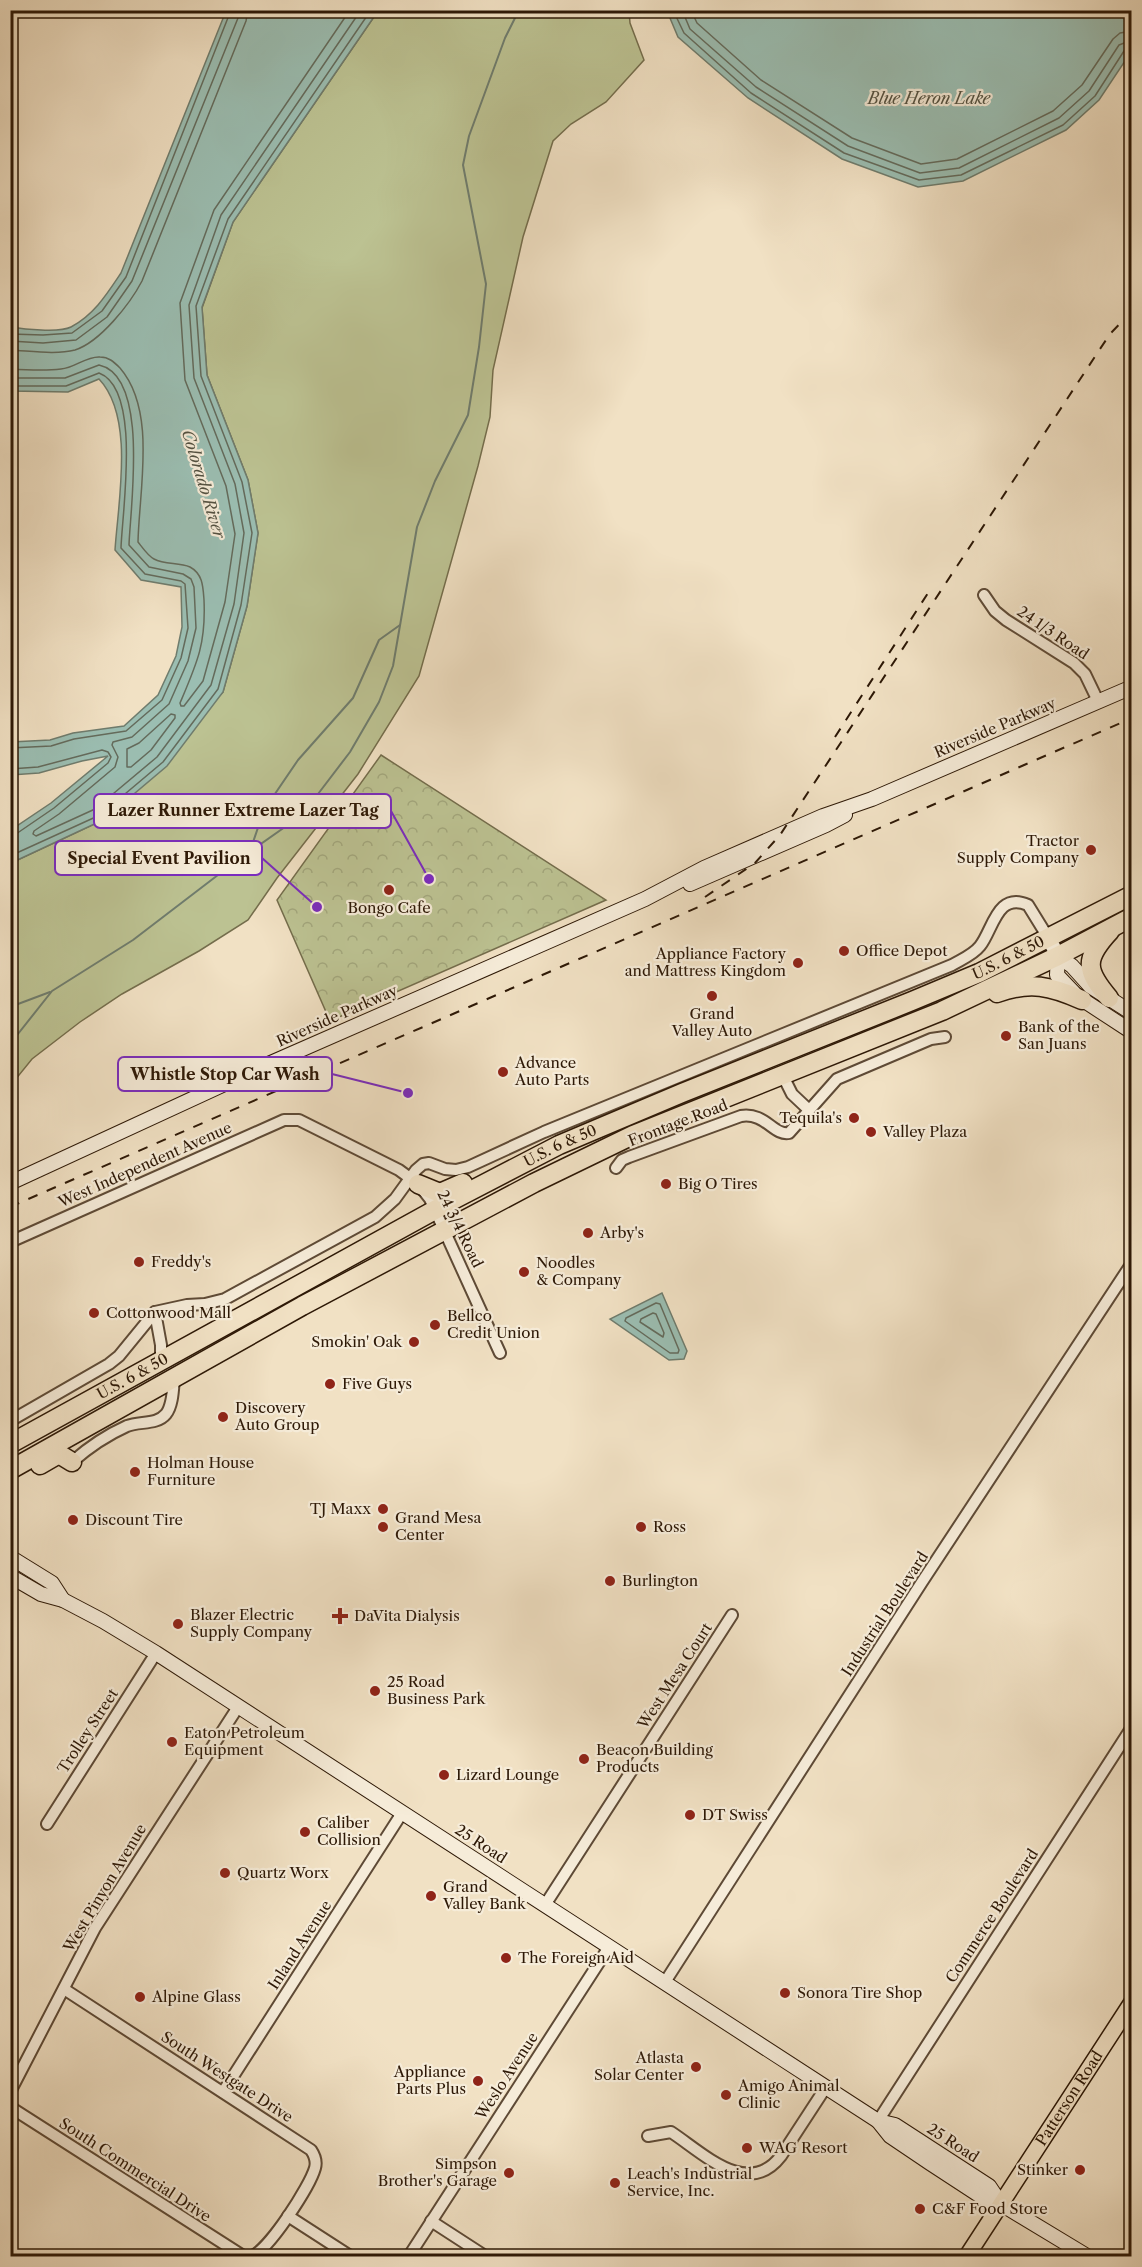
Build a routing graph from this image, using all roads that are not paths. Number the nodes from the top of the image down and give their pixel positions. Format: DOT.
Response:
graph roads {
  1 [pos="984,595"];
  2 [pos="1131,687"];
  3 [pos="1098,701"];
  4 [pos="1131,895"];
  5 [pos="1124,921"];
  6 [pos="1049,939"];
  7 [pos="1058,956"];
  8 [pos="1109,998"];
  9 [pos="1082,1000"];
  10 [pos="912,1001"];
  11 [pos="942,1011"];
  12 [pos="1131,1013"];
  13 [pos="1131,1032"];
  14 [pos="945,1037"];
  15 [pos="783,1074"];
  16 [pos="809,1110"];
  17 [pos="292,1118"];
  18 [pos="589,1133"];
  19 [pos="616,1168"];
  20 [pos="415,1181"];
  21 [pos="10,1183"];
  22 [pos="437,1211"];
  23 [pos="447,1231"];
  24 [pos="10,1242"];
  25 [pos="1131,1263"];
  26 [pos="306,1281"];
  27 [pos="155,1312"];
  28 [pos="500,1353"];
  29 [pos="161,1361"];
  30 [pos="174,1378"];
  31 [pos="10,1421"];
  32 [pos="10,1444"];
  33 [pos="56,1444"];
  34 [pos="72,1462"];
  35 [pos="10,1472"];
  36 [pos="10,1557"];
  37 [pos="10,1576"];
  38 [pos="63,1600"];
  39 [pos="732,1615"];
  40 [pos="156,1653"];
  41 [pos="238,1707"];
  42 [pos="1131,1727"];
  43 [pos="402,1813"];
  44 [pos="47,1824"];
  45 [pos="544,1905"];
  46 [pos="609,1947"];
  47 [pos="665,1982"];
  48 [pos="64,1989"];
  49 [pos="1131,2002"];
  50 [pos="826,2086"];
  51 [pos="10,2092"];
  52 [pos="223,2092"];
  53 [pos="10,2107"];
  54 [pos="878,2121"];
  55 [pos="648,2136"];
  56 [pos="1001,2204"];
  57 [pos="288,2216"];
  58 [pos="431,2221"];
  59 [pos="243,2256"];
  60 [pos="252,2256"];
  61 [pos="350,2256"];
  62 [pos="409,2256"];
  63 [pos="485,2256"];
  64 [pos="967,2256"];
  65 [pos="1087,2256"];
  1 -- 3 [label="street, 24 1/3 Road"];
  2 -- 3 [label="main road, Riverside Parkway"];
  3 -- 21 [label="main road, Riverside Parkway"];
  4 -- 6 [label="highway, U.S. 6 & 50"];
  5 -- 7 [label="highway, U.S. 6 & 50"];
  5 -- 8 [label="highway"];
  6 -- 7 [label="main road"];
  6 -- 10 [label="highway, U.S. 6 & 50"];
  6 -- 20 [label="street"];
  7 -- 8 [label="main road"];
  7 -- 9 [label="main road"];
  7 -- 11 [label="highway, U.S. 6 & 50"];
  8 -- 12 [label="main road"];
  9 -- 11 [label="highway"];
  9 -- 13 [label="main road"];
  10 -- 15 [label="highway"];
  10 -- 18 [label="highway, U.S. 6 & 50"];
  11 -- 15 [label="highway, U.S. 6 & 50"];
  14 -- 16 [label="street, Frontage Road"];
  15 -- 16 [label="street"];
  15 -- 23 [label="highway, U.S. 6 & 50"];
  16 -- 19 [label="street, Frontage Road"];
  17 -- 20 [label="street, 24 3/4 Road"];
  17 -- 24 [label="street, West Independent Avenue"];
  18 -- 20 [label="highway"];
  18 -- 22 [label="highway, U.S. 6 & 50"];
  18 -- 23 [label="highway"];
  20 -- 22 [label="street, 24 3/4 Road"];
  20 -- 27 [label="street"];
  22 -- 23 [label="street, 24 3/4 Road"];
  22 -- 26 [label="highway, U.S. 6 & 50"];
  23 -- 28 [label="street, 24 3/4 Road"];
  23 -- 30 [label="highway, U.S. 6 & 50"];
  25 -- 47 [label="street, Industrial Boulevard"];
  26 -- 29 [label="highway, U.S. 6 & 50"];
  26 -- 30 [label="highway"];
  27 -- 29 [label="street"];
  27 -- 31 [label="street"];
  29 -- 32 [label="highway, U.S. 6 & 50"];
  29 -- 33 [label="highway"];
  30 -- 33 [label="highway, U.S. 6 & 50"];
  30 -- 34 [label="street"];
  33 -- 35 [label="highway, U.S. 6 & 50"];
  34 -- 35 [label="highway"];
  36 -- 38 [label="main road, 25 Road"];
  37 -- 38 [label="main road, 25 Road"];
  38 -- 40 [label="main road, 25 Road"];
  39 -- 45 [label="street, West Mesa Court"];
  40 -- 41 [label="main road, 25 Road"];
  40 -- 44 [label="street, Trolley Street"];
  41 -- 43 [label="main road, 25 Road"];
  41 -- 48 [label="street, West Pinyon Avenue"];
  42 -- 54 [label="street, Commerce Boulevard"];
  43 -- 45 [label="main road, 25 Road"];
  43 -- 52 [label="street, Inland Avenue"];
  45 -- 46 [label="main road, 25 Road"];
  46 -- 47 [label="main road, 25 Road"];
  46 -- 58 [label="street, Weslo Avenue"];
  47 -- 50 [label="main road, 25 Road"];
  48 -- 51 [label="street, West Pinyon Avenue"];
  48 -- 52 [label="street, South Westgate Drive"];
  49 -- 56 [label="main road, Patterson Road"];
  50 -- 54 [label="main road, 25 Road"];
  50 -- 55 [label="street"];
  52 -- 57 [label="street, South Westgate Drive"];
  53 -- 59 [label="street, South Commercial Drive"];
  54 -- 56 [label="main road, 25 Road"];
  56 -- 64 [label="main road, Patterson Road"];
  56 -- 65 [label="main road, 25 Road"];
  57 -- 60 [label="street"];
  57 -- 61 [label="street"];
  58 -- 62 [label="street, Weslo Avenue"];
  58 -- 63 [label="street"];
}
